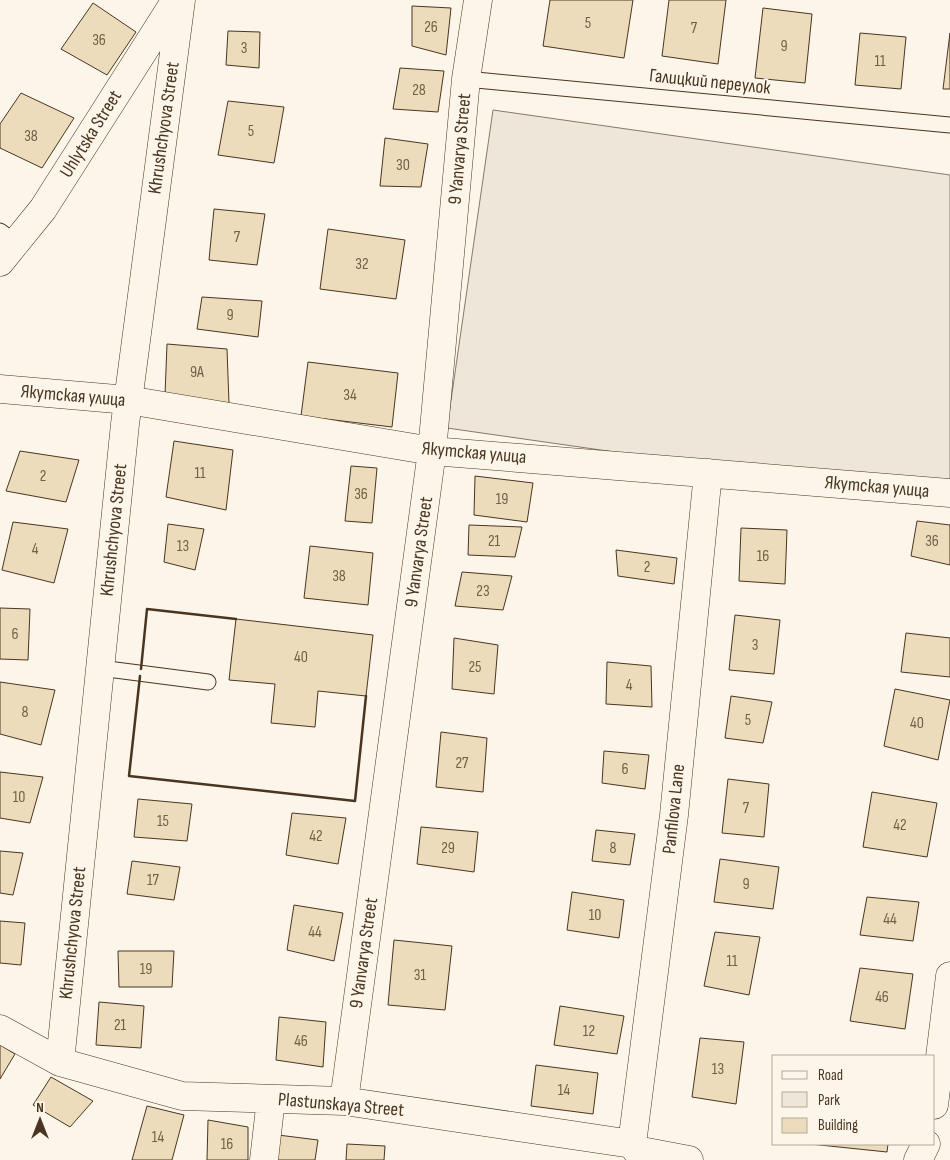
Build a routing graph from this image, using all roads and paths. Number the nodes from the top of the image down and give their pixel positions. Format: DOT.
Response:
graph roads {
  1 [pos="176,0"];
  2 [pos="181,0"];
  3 [pos="478,0"];
  4 [pos="466,79"];
  5 [pos="950,126"];
  6 [pos="5,245"];
  7 [pos="0,389"];
  8 [pos="128,400"];
  9 [pos="432,451"];
  10 [pos="708,474"];
  11 [pos="950,493"];
  12 [pos="100,668"];
  13 [pos="208,682"];
  14 [pos="950,976"];
  15 [pos="0,1029"];
  16 [pos="60,1062"];
  17 [pos="935,1097"];
  18 [pos="271,1099"];
  19 [pos="344,1101"];
  20 [pos="926,1145"];
  21 [pos="631,1152"];
  22 [pos="264,1160"];
  23 [pos="689,1160"];
  24 [pos="918,1160"];
  1 -- 6 [label="street, Uhlytska Street"];
  2 -- 8 [label="street, Khrushchyova Street"];
  3 -- 4 [label="street, 9 Yanvarya Street"];
  4 -- 5 [label="lane, Галицкий переулок"];
  4 -- 9 [label="street, 9 Yanvarya Street"];
  7 -- 8 [label="street, Якутская улица"];
  8 -- 9 [label="street, Якутская улица"];
  8 -- 12 [label="street, Khrushchyova Street"];
  9 -- 10 [label="street, Якутская улица"];
  9 -- 19 [label="street, 9 Yanvarya Street"];
  10 -- 11 [label="street, Якутская улица"];
  10 -- 21 [label="street, Panfilova Lane"];
  12 -- 13 [label="lane"];
  12 -- 16 [label="street, Khrushchyova Street"];
  14 -- 17 [label="street"];
  15 -- 16 [label="street, Plastunskaya Street"];
  16 -- 18 [label="street, Plastunskaya Street"];
  18 -- 19 [label="street, Plastunskaya Street"];
  18 -- 22 [label="street"];
  19 -- 21 [label="street, Plastunskaya Street"];
  20 -- 24 [label="street"];
  21 -- 23 [label="street, Plastunskaya Street"];
}
